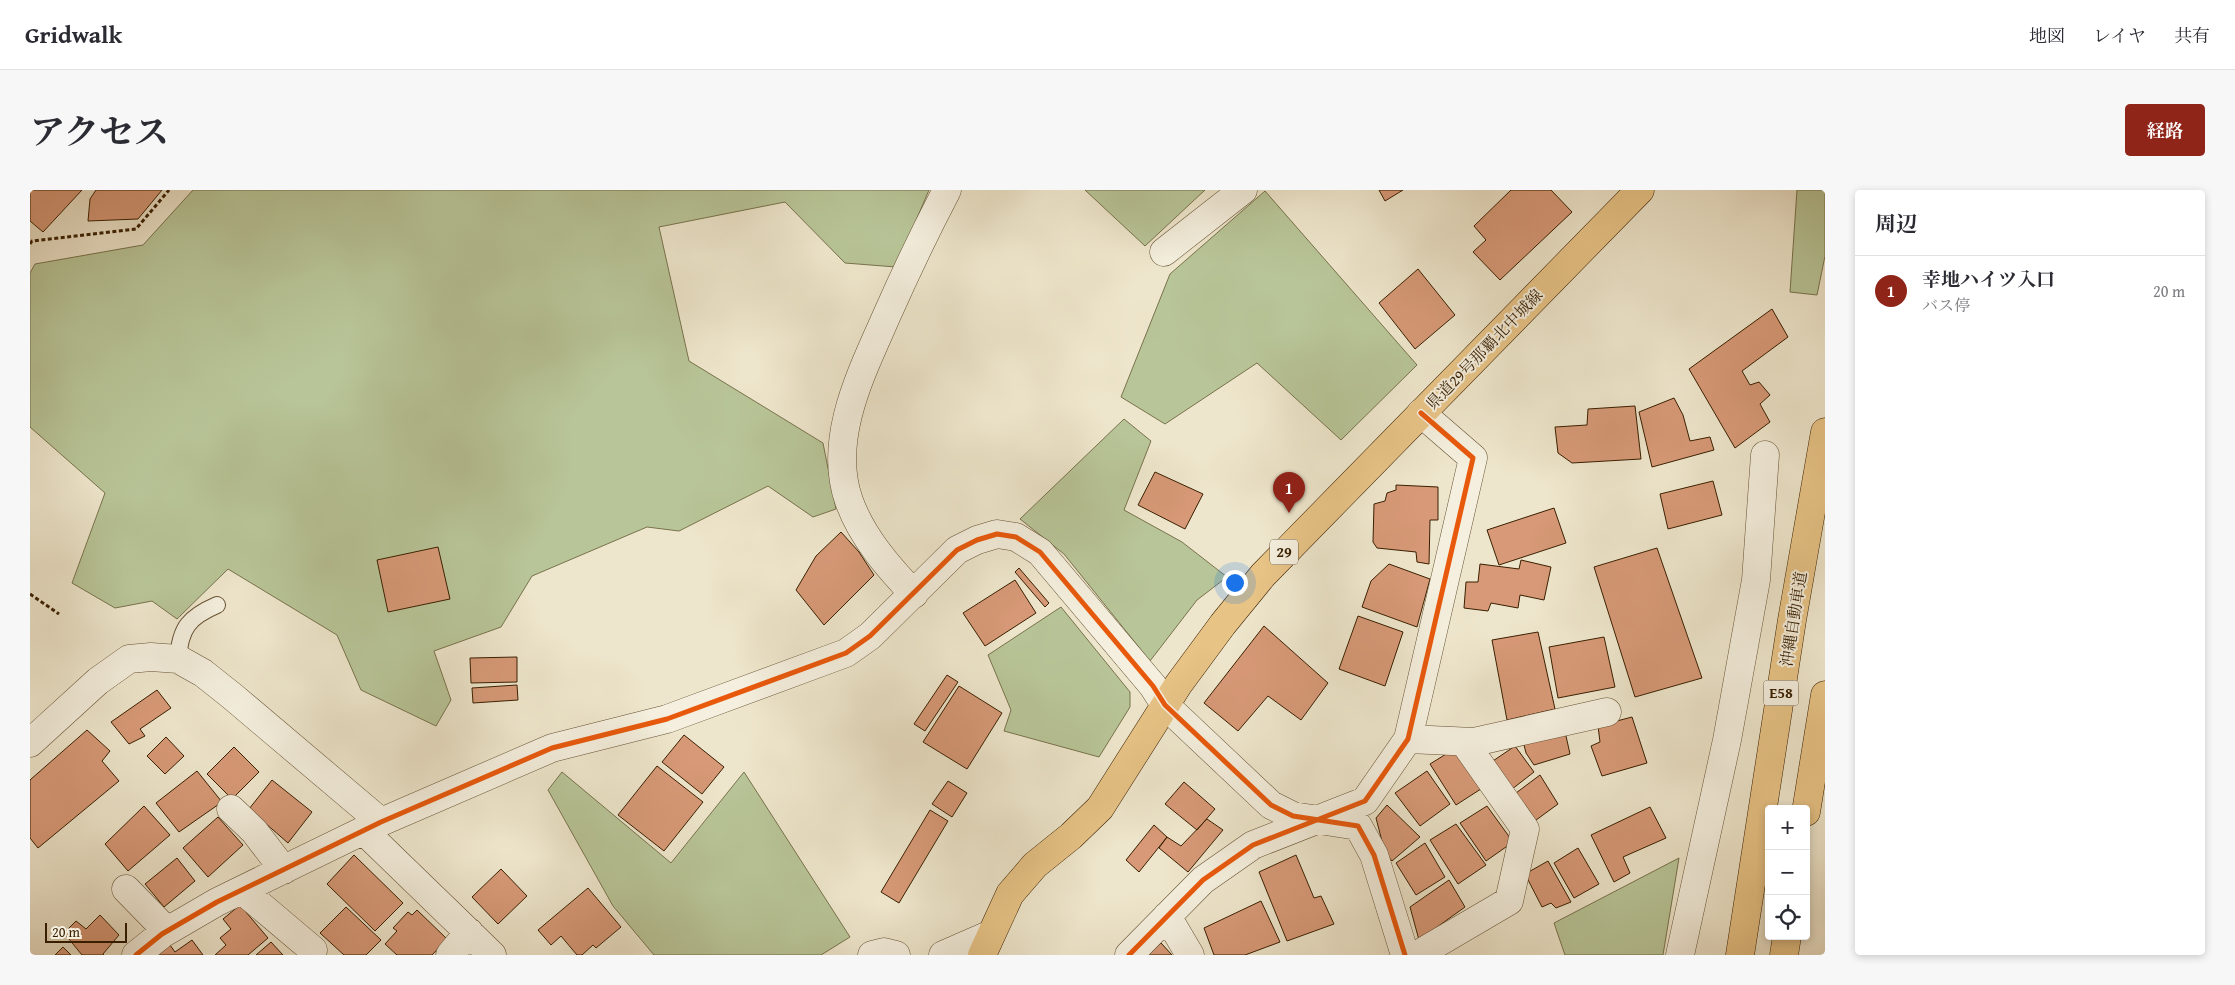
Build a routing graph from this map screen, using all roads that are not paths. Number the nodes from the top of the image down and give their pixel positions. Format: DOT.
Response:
graph roads {
  1 [pos="946,190"];
  2 [pos="1243,190"];
  3 [pos="1640,190"];
  4 [pos="1164,252"];
  5 [pos="1421,413"];
  6 [pos="1825,432"];
  7 [pos="1765,455"];
  8 [pos="914,594"];
  9 [pos="217,605"];
  10 [pos="178,659"];
  11 [pos="1825,695"];
  12 [pos="1165,705"];
  13 [pos="1607,712"];
  14 [pos="1408,739"];
  15 [pos="1464,742"];
  16 [pos="30,743"];
  17 [pos="1807,805"];
  18 [pos="231,809"];
  19 [pos="1317,820"];
  20 [pos="373,827"];
  21 [pos="284,870"];
  22 [pos="126,890"];
  23 [pos="242,890"];
  24 [pos="1167,916"];
  25 [pos="167,931"];
  26 [pos="469,932"];
  27 [pos="1786,940"];
  28 [pos="987,945"];
  29 [pos="313,950"];
  30 [pos="136,955"];
  31 [pos="450,955"];
  32 [pos="492,955"];
  33 [pos="872,955"];
  34 [pos="896,955"];
  35 [pos="943,955"];
  36 [pos="1129,955"];
  37 [pos="1190,955"];
  38 [pos="1405,955"];
  39 [pos="1417,955"];
  40 [pos="1680,955"];
  41 [pos="1740,955"];
  42 [pos="1784,955"];
  1 -- 8 [label="street"];
  2 -- 4 [label="street"];
  3 -- 5 [label="main road, 県道29号那覇北中城線 / 29"];
  5 -- 12 [label="main road, 県道29号那覇北中城線 / 29"];
  5 -- 14 [label="street"];
  6 -- 41 [label="main road, 沖縄自動車道 / E58"];
  7 -- 40 [label="street"];
  8 -- 12 [label="street"];
  8 -- 20 [label="street"];
  9 -- 10 [label="lane"];
  10 -- 16 [label="street"];
  10 -- 20 [label="street"];
  11 -- 17 [label="main road"];
  12 -- 19 [label="street"];
  12 -- 28 [label="main road, 県道29号那覇北中城線 / 29"];
  13 -- 15 [label="street"];
  14 -- 15 [label="street"];
  14 -- 19 [label="street"];
  15 -- 39 [label="street"];
  18 -- 21 [label="street"];
  19 -- 24 [label="street"];
  19 -- 38 [label="street"];
  20 -- 21 [label="street"];
  20 -- 26 [label="street"];
  21 -- 23 [label="street"];
  22 -- 25 [label="street"];
  23 -- 25 [label="street"];
  23 -- 29 [label="street"];
  24 -- 36 [label="street"];
  24 -- 37 [label="street"];
  25 -- 30 [label="street"];
  26 -- 31 [label="street"];
  26 -- 32 [label="street"];
  27 -- 42 [label="main road"];
  28 -- 35 [label="street"];
  33 -- 34 [label="street"];
}
